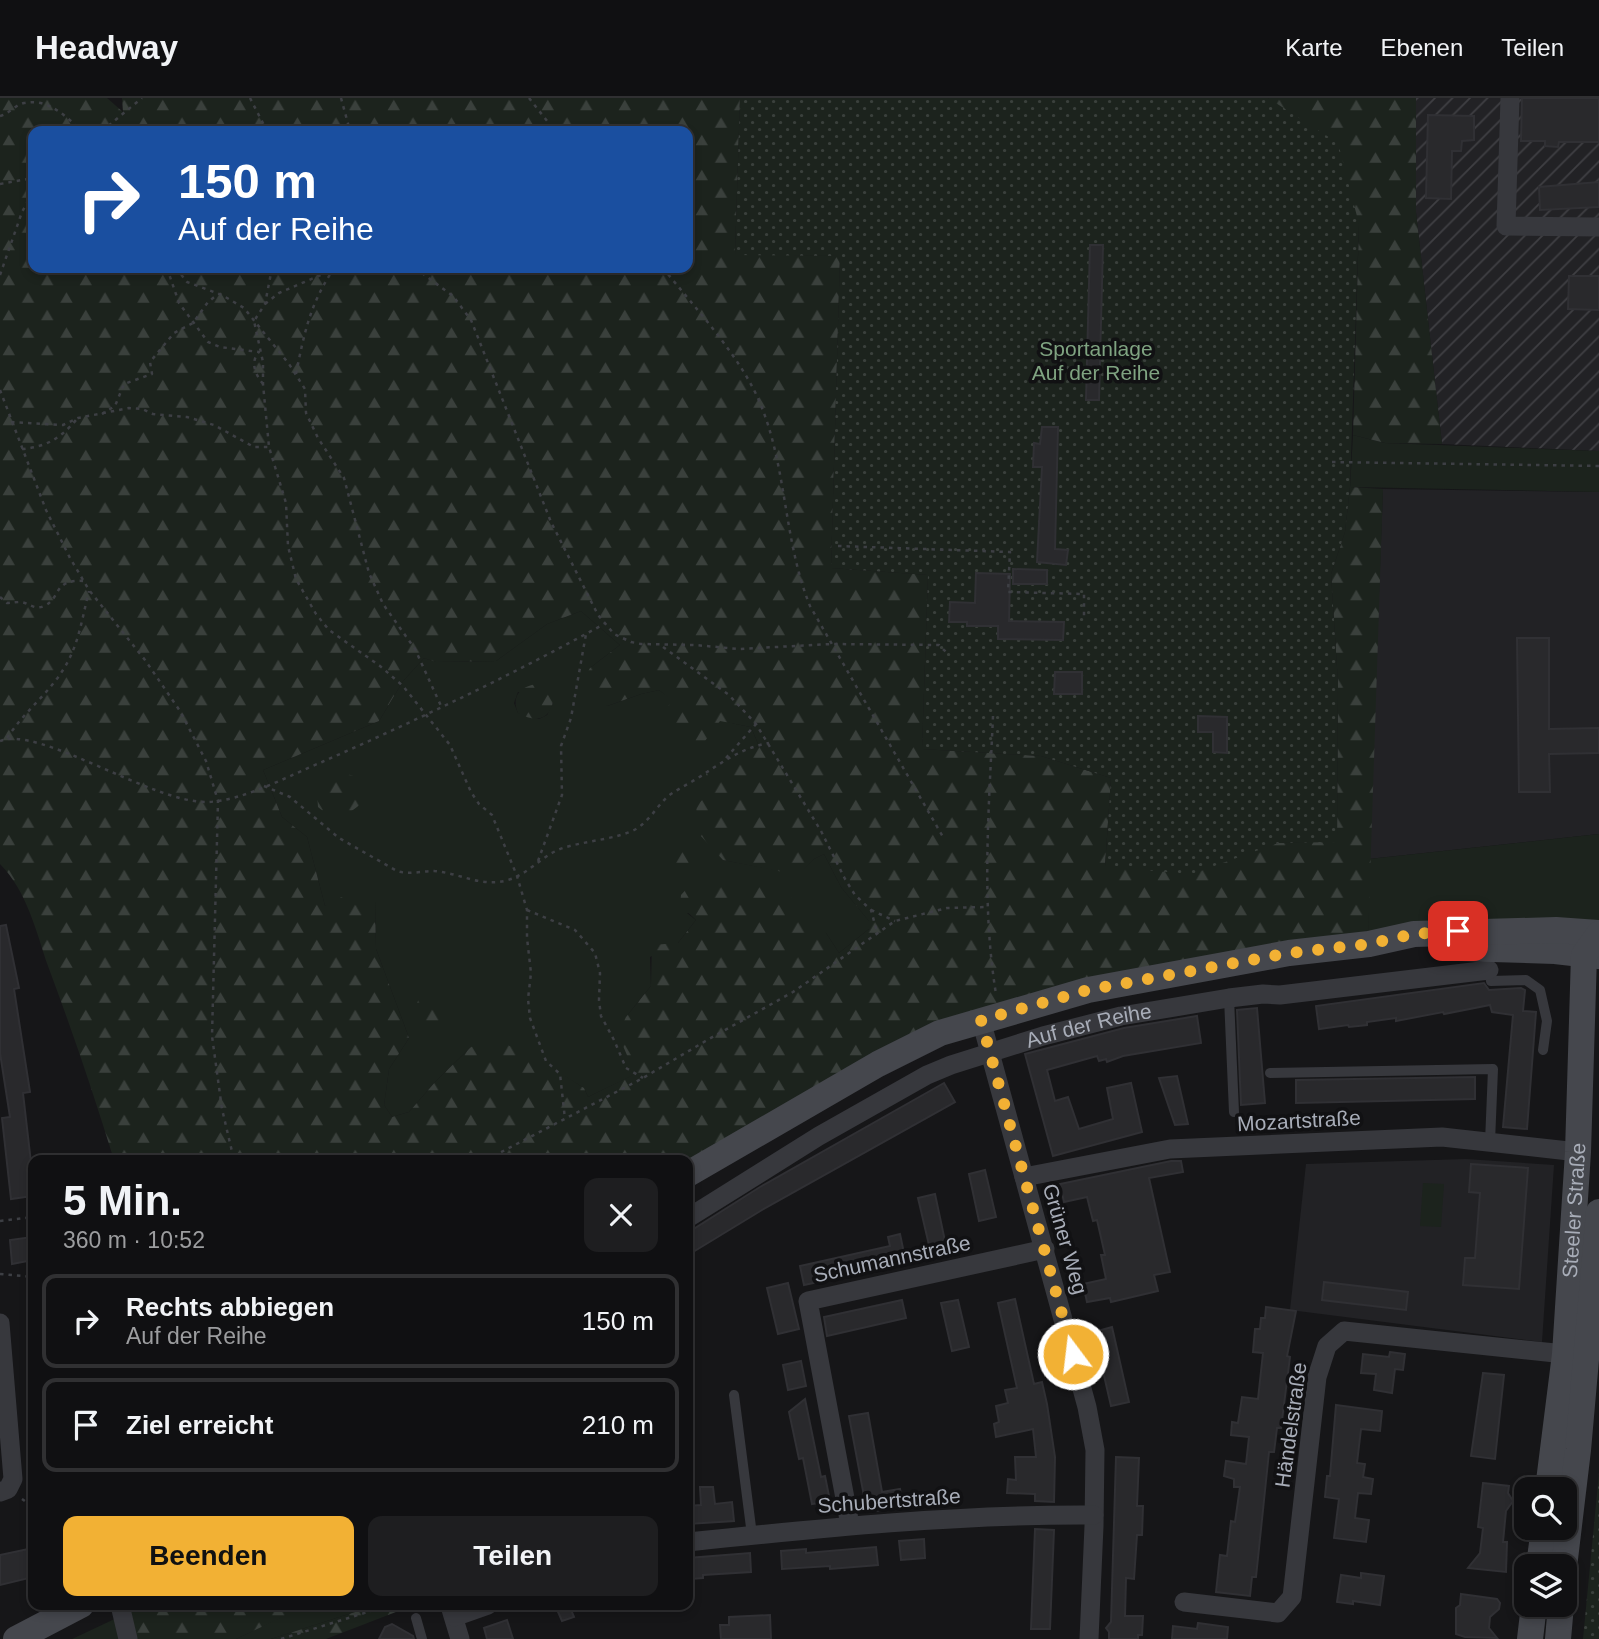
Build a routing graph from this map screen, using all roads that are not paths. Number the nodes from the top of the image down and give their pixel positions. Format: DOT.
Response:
graph roads {
  1 [pos="1510,98"];
  2 [pos="1599,227"];
  3 [pos="1595,945"];
  4 [pos="1489,970"];
  5 [pos="1229,998"];
  6 [pos="990,1017"];
  7 [pos="1543,1050"];
  8 [pos="989,1052"];
  9 [pos="1270,1073"];
  10 [pos="1234,1112"];
  11 [pos="1490,1142"];
  12 [pos="1578,1152"];
  13 [pos="693,1171"];
  14 [pos="1024,1177"];
  15 [pos="1599,1212"];
  16 [pos="693,1215"];
  17 [pos="1045,1249"];
  18 [pos="0,1323"];
  19 [pos="1565,1354"];
  20 [pos="734,1395"];
  21 [pos="1550,1477"];
  22 [pos="0,1492"];
  23 [pos="1094,1515"];
  24 [pos="850,1525"];
  25 [pos="752,1535"];
  26 [pos="693,1541"];
  27 [pos="1566,1554"];
  28 [pos="1184,1602"];
  29 [pos="71,1610"];
  30 [pos="121,1610"];
  31 [pos="452,1611"];
  32 [pos="1533,1617"];
  33 [pos="1560,1617"];
  34 [pos="416,1618"];
  35 [pos="16,1639"];
  36 [pos="128,1639"];
  37 [pos="422,1639"];
  38 [pos="460,1639"];
  39 [pos="1089,1639"];
  40 [pos="1530,1639"];
  41 [pos="1558,1639"];
  1 -- 2 [label="street"];
  3 -- 6 [label="main road, Auf der Reihe"];
  3 -- 12 [label="main road, Steeler Straße"];
  4 -- 5 [label="street, Auf der Reihe"];
  4 -- 7 [label="lane"];
  5 -- 8 [label="street, Auf der Reihe"];
  5 -- 10 [label="lane"];
  6 -- 8 [label="street, Grüner Weg"];
  6 -- 13 [label="main road, Auf der Reihe"];
  8 -- 14 [label="street, Grüner Weg"];
  8 -- 16 [label="street, Auf der Reihe"];
  9 -- 11 [label="lane"];
  11 -- 12 [label="street, Mozartstraße"];
  11 -- 14 [label="street, Mozartstraße"];
  12 -- 19 [label="main road, Steeler Straße"];
  14 -- 17 [label="street, Grüner Weg"];
  15 -- 27 [label="main road, Steeler Straße"];
  17 -- 23 [label="street, Grüner Weg"];
  17 -- 24 [label="street, Schumannstraße"];
  18 -- 22 [label="street"];
  19 -- 21 [label="main road, Steeler Straße"];
  19 -- 28 [label="street, Händelstraße"];
  20 -- 25 [label="lane"];
  23 -- 24 [label="street, Schubertstraße"];
  23 -- 39 [label="street, Grüner Weg"];
  24 -- 25 [label="street, Schubertstraße"];
  25 -- 26 [label="street, Schubertstraße"];
  29 -- 35 [label="main road"];
  30 -- 36 [label="street"];
  31 -- 38 [label="street"];
  32 -- 40 [label="main road"];
  33 -- 41 [label="main road"];
  34 -- 37 [label="lane"];
}
